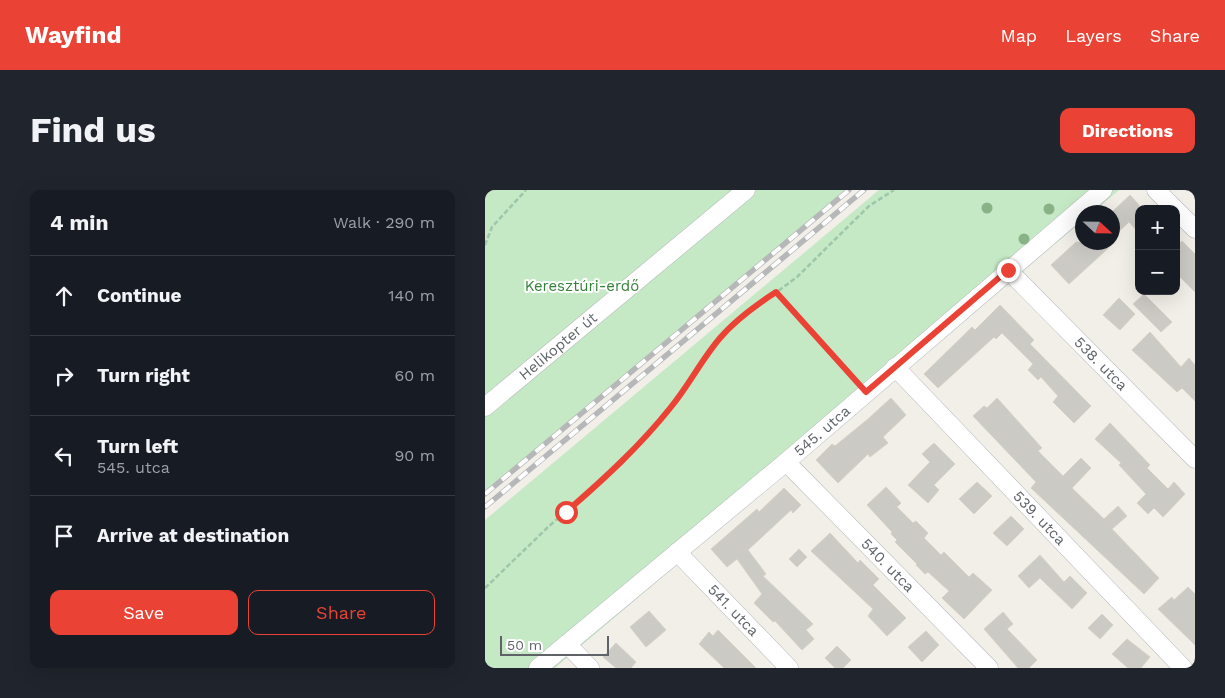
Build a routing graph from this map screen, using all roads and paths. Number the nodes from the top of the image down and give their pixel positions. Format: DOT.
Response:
graph roads {
  1 [pos="526,190"];
  2 [pos="746,190"];
  3 [pos="894,190"];
  4 [pos="1103,190"];
  5 [pos="1156,190"];
  6 [pos="1170,205"];
  7 [pos="1180,215"];
  8 [pos="1195,229"];
  9 [pos="485,246"];
  10 [pos="1008,270"];
  11 [pos="776,292"];
  12 [pos="895,367"];
  13 [pos="866,392"];
  14 [pos="485,407"];
  15 [pos="1195,459"];
  16 [pos="786,462"];
  17 [pos="677,552"];
  18 [pos="485,588"];
  19 [pos="567,644"];
  20 [pos="539,668"];
  21 [pos="589,668"];
  22 [pos="789,668"];
  23 [pos="989,668"];
  24 [pos="1183,668"];
  1 -- 9 [label="path"];
  2 -- 14 [label="street, Helikopter út"];
  3 -- 11 [label="path"];
  4 -- 10 [label="street, 545. utca"];
  5 -- 6 [label="street"];
  7 -- 8 [label="street"];
  10 -- 12 [label="street, 545. utca"];
  10 -- 15 [label="street, 538. utca"];
  11 -- 13 [label="path"];
  11 -- 18 [label="path"];
  12 -- 13 [label="street, 545. utca"];
  12 -- 24 [label="street, 539. utca"];
  13 -- 16 [label="street, 545. utca"];
  16 -- 17 [label="street, 545. utca"];
  16 -- 23 [label="street, 540. utca"];
  17 -- 19 [label="street, 545. utca"];
  17 -- 22 [label="street, 541. utca"];
  19 -- 20 [label="street, 545. utca"];
  19 -- 21 [label="street"];
}
